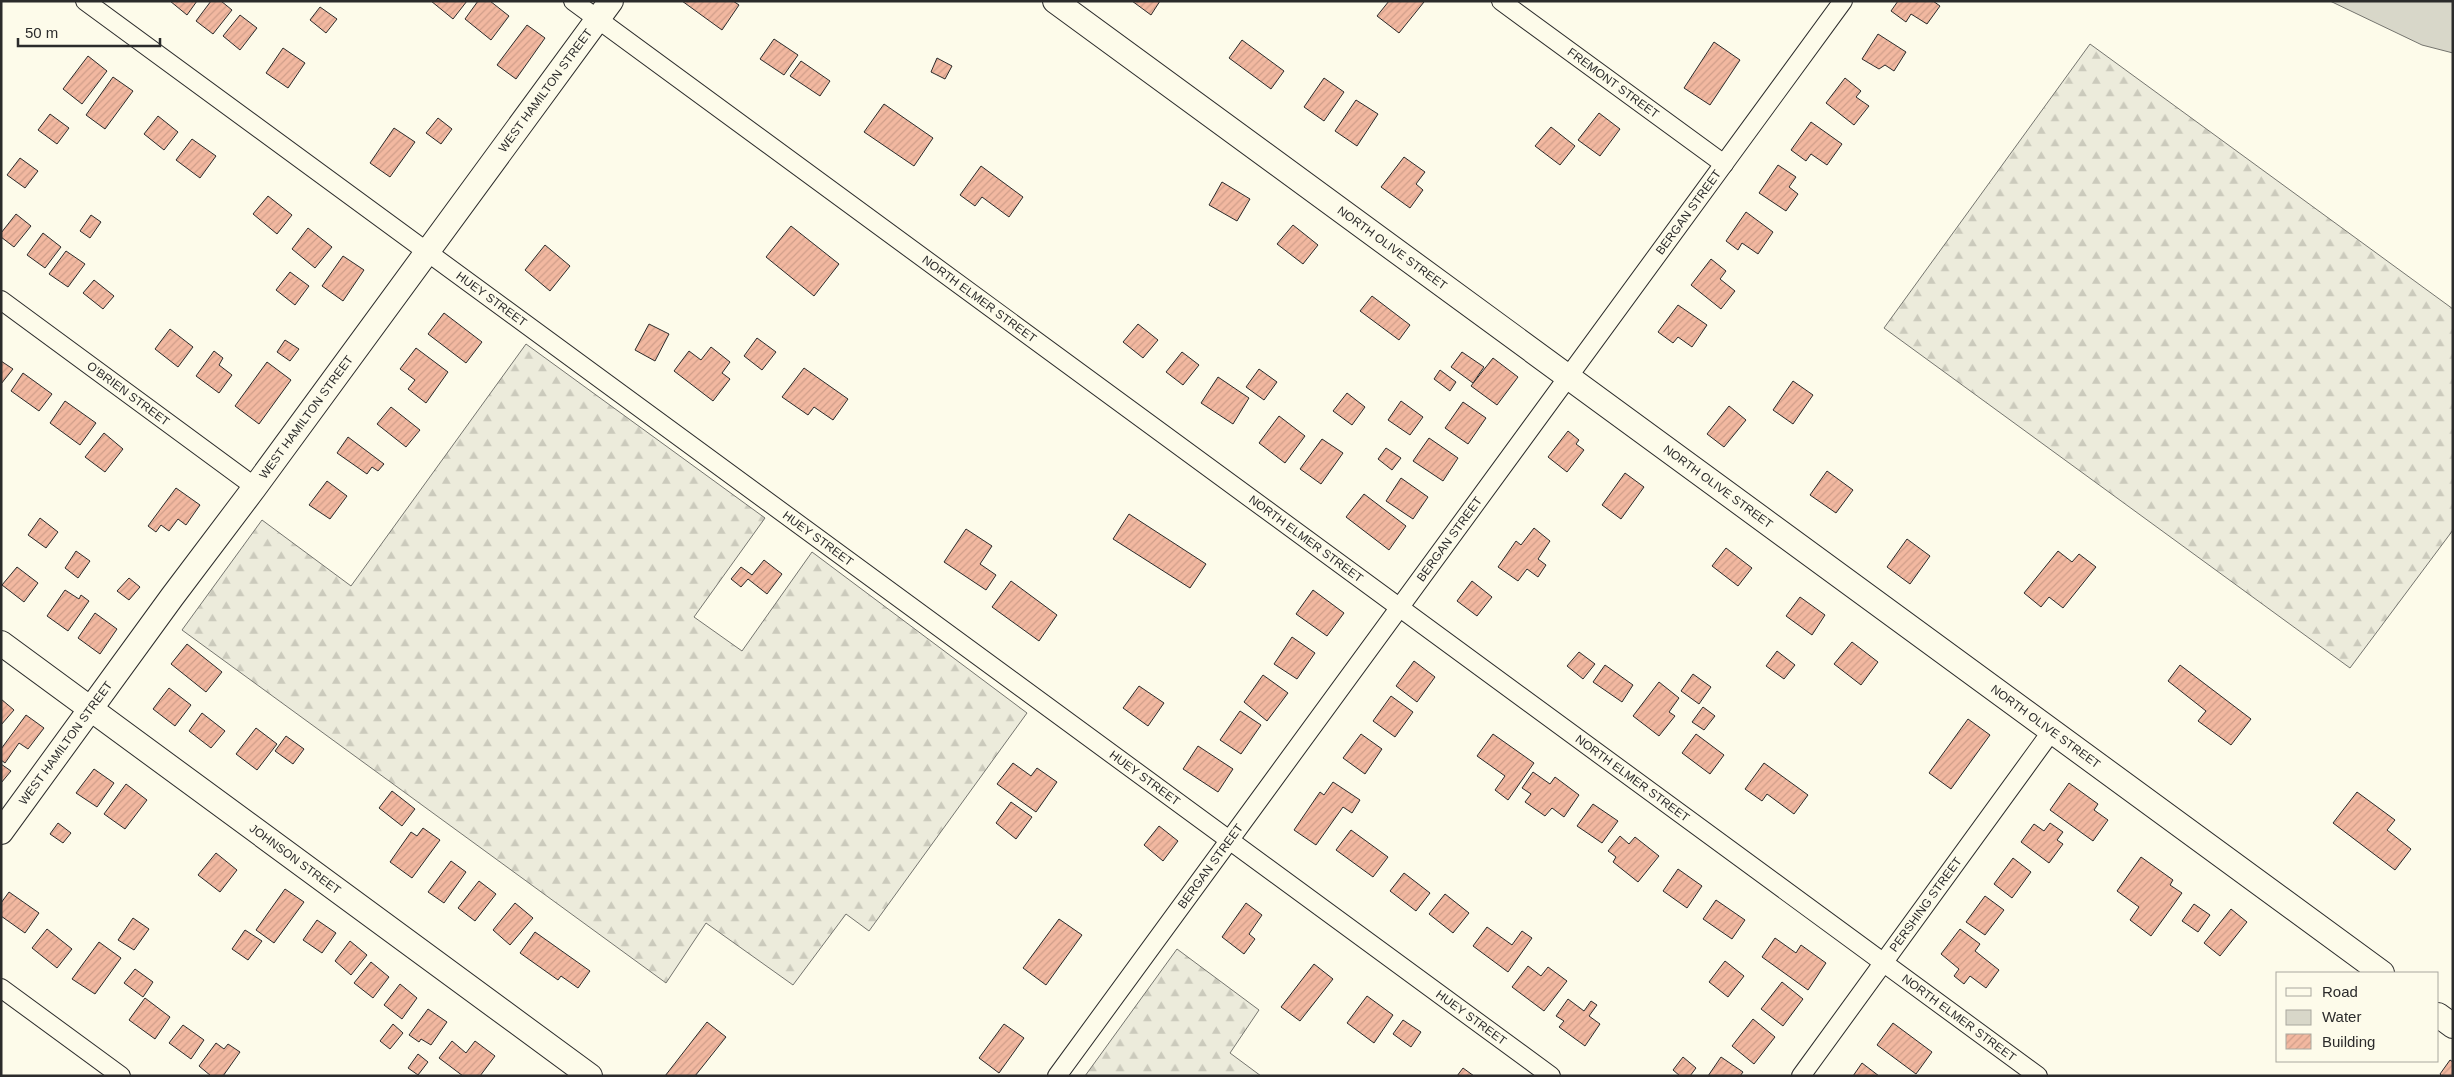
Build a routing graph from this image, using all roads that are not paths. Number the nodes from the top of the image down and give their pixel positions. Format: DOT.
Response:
graph roads {
  1 [pos="85,1"];
  2 [pos="573,1"];
  3 [pos="1055,1"];
  4 [pos="1501,1"];
  5 [pos="1843,1"];
  6 [pos="605,10"];
  7 [pos="1724,164"];
  8 [pos="428,252"];
  9 [pos="1,300"];
  10 [pos="1568,378"];
  11 [pos="255,487"];
  12 [pos="1398,606"];
  13 [pos="1,643"];
  14 [pos="91,708"];
  15 [pos="2051,732"];
  16 [pos="1,832"];
  17 [pos="1229,838"];
  18 [pos="1884,962"];
  19 [pos="2381,972"];
  20 [pos="1,988"];
  21 [pos="2439,1016"];
  22 [pos="2453,1026"];
  23 [pos="121,1076"];
  24 [pos="590,1076"];
  25 [pos="1056,1076"];
  26 [pos="1550,1076"];
  27 [pos="1801,1076"];
  28 [pos="2038,1076"];
  1 -- 8 [label="street, HUEY STREET"];
  2 -- 6 [label="street, NORTH ELMER STREET"];
  3 -- 10 [label="street, NORTH OLIVE STREET"];
  4 -- 7 [label="street, FREMONT STREET"];
  5 -- 7 [label="street, BERGAN STREET"];
  6 -- 8 [label="street, WEST HAMILTON STREET"];
  6 -- 12 [label="street, NORTH ELMER STREET"];
  7 -- 10 [label="street, BERGAN STREET"];
  8 -- 11 [label="street, WEST HAMILTON STREET"];
  8 -- 17 [label="street, HUEY STREET"];
  9 -- 11 [label="street, O'BRIEN STREET"];
  10 -- 12 [label="street, BERGAN STREET"];
  10 -- 15 [label="street, NORTH OLIVE STREET"];
  11 -- 14 [label="street, WEST HAMILTON STREET"];
  12 -- 17 [label="street, BERGAN STREET"];
  12 -- 18 [label="street, NORTH ELMER STREET"];
  13 -- 14 [label="street, JOHNSON STREET"];
  14 -- 16 [label="street, WEST HAMILTON STREET"];
  14 -- 24 [label="street, JOHNSON STREET"];
  15 -- 18 [label="street, PERSHING STREET"];
  15 -- 19 [label="street, NORTH OLIVE STREET"];
  17 -- 25 [label="street, BERGAN STREET"];
  17 -- 26 [label="street, HUEY STREET"];
  18 -- 27 [label="street, PERSHING STREET"];
  18 -- 28 [label="street, NORTH ELMER STREET"];
  20 -- 23 [label="street"];
  21 -- 22 [label="street"];
}
